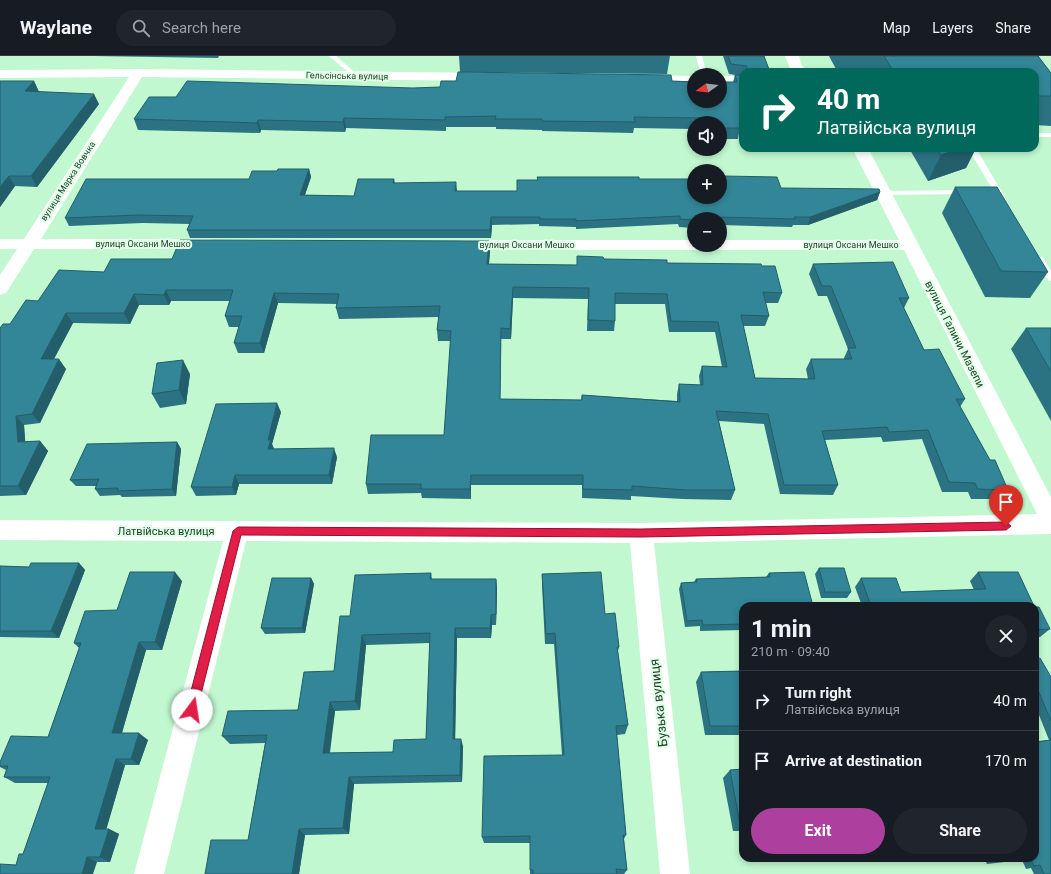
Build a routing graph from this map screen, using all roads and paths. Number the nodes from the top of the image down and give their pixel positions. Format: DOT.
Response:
graph roads {
  1 [pos="332,56"];
  2 [pos="699,56"];
  3 [pos="792,56"];
  4 [pos="702,68"];
  5 [pos="796,68"];
  6 [pos="138,73"];
  7 [pos="0,74"];
  8 [pos="356,76"];
  9 [pos="498,77"];
  10 [pos="631,79"];
  11 [pos="687,80"];
  12 [pos="727,80"];
  13 [pos="739,80"];
  14 [pos="1051,134"];
  15 [pos="1039,135"];
  16 [pos="862,152"];
  17 [pos="974,152"];
  18 [pos="975,192"];
  19 [pos="883,194"];
  20 [pos="1006,205"];
  21 [pos="0,244"];
  22 [pos="27,244"];
  23 [pos="226,244"];
  24 [pos="440,245"];
  25 [pos="909,245"];
  26 [pos="1035,252"];
  27 [pos="1051,278"];
  28 [pos="0,289"];
  29 [pos="1046,499"];
  30 [pos="1051,519"];
  31 [pos="1051,524"];
  32 [pos="0,530"];
  33 [pos="238,531"];
  34 [pos="641,533"];
  35 [pos="149,874"];
  36 [pos="675,874"];
  1 -- 8 [label="lane"];
  2 -- 4 [label="lane"];
  3 -- 5 [label="street"];
  6 -- 7 [label="street, Гельсінська вулиця"];
  6 -- 8 [label="street, Гельсінська вулиця"];
  6 -- 22 [label="street, вулиця Марка Вовчка"];
  8 -- 9 [label="street, Гельсінська вулиця"];
  10 -- 11 [label="street"];
  12 -- 13 [label="street"];
  14 -- 15 [label="lane"];
  16 -- 19 [label="street, вулиця Галини Мазепи"];
  17 -- 20 [label="lane"];
  18 -- 19 [label="lane"];
  19 -- 25 [label="street, вулиця Галини Мазепи"];
  21 -- 22 [label="street, вулиця Оксани Мешко"];
  22 -- 23 [label="street, вулиця Оксани Мешко"];
  22 -- 28 [label="street, вулиця Марка Вовчка"];
  24 -- 25 [label="street, вулиця Оксани Мешко"];
  25 -- 29 [label="street, вулиця Галини Мазепи"];
  26 -- 27 [label="lane"];
  29 -- 30 [label="street, вулиця Галини Мазепи"];
  31 -- 34 [label="street, Латвійська вулиця"];
  32 -- 33 [label="street, Латвійська вулиця"];
  33 -- 34 [label="street, Латвійська вулиця"];
  33 -- 35 [label="street"];
  34 -- 36 [label="street, Бузька вулиця"];
}
